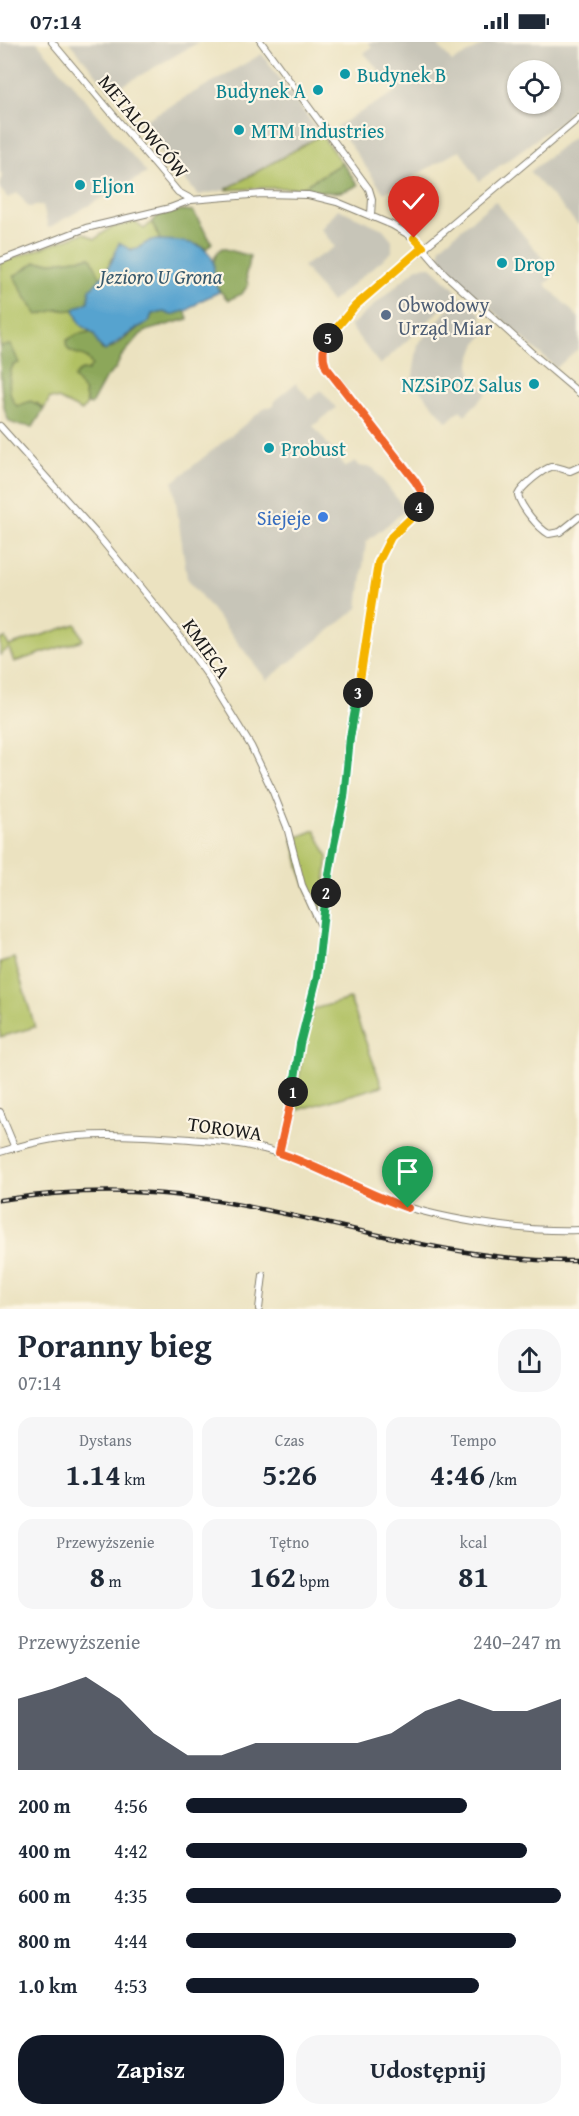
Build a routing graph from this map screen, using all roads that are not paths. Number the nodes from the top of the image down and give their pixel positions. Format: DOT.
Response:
graph roads {
  1 [pos="52,42"];
  2 [pos="261,42"];
  3 [pos="579,118"];
  4 [pos="191,200"];
  5 [pos="371,215"];
  6 [pos="423,247"];
  7 [pos="0,261"];
  8 [pos="579,393"];
  9 [pos="0,426"];
  10 [pos="579,467"];
  11 [pos="579,517"];
  12 [pos="322,929"];
  13 [pos="0,1112"];
  14 [pos="15,1148"];
  15 [pos="0,1152"];
  16 [pos="279,1153"];
  17 [pos="579,1230"];
  18 [pos="263,1275"];
  19 [pos="259,1309"];
  1 -- 4 [label="street, METALOWCÓW"];
  2 -- 5 [label="street"];
  3 -- 6 [label="street"];
  4 -- 5 [label="street"];
  4 -- 7 [label="street"];
  5 -- 6 [label="street"];
  6 -- 8 [label="street"];
  6 -- 12 [label="street"];
  9 -- 12 [label="street, KMIECA"];
  10 -- 11 [label="street"];
  12 -- 16 [label="street"];
  13 -- 14 [label="street"];
  14 -- 15 [label="street, TOROWA"];
  14 -- 16 [label="street, TOROWA"];
  16 -- 17 [label="street, TOROWA"];
  18 -- 19 [label="street"];
}
